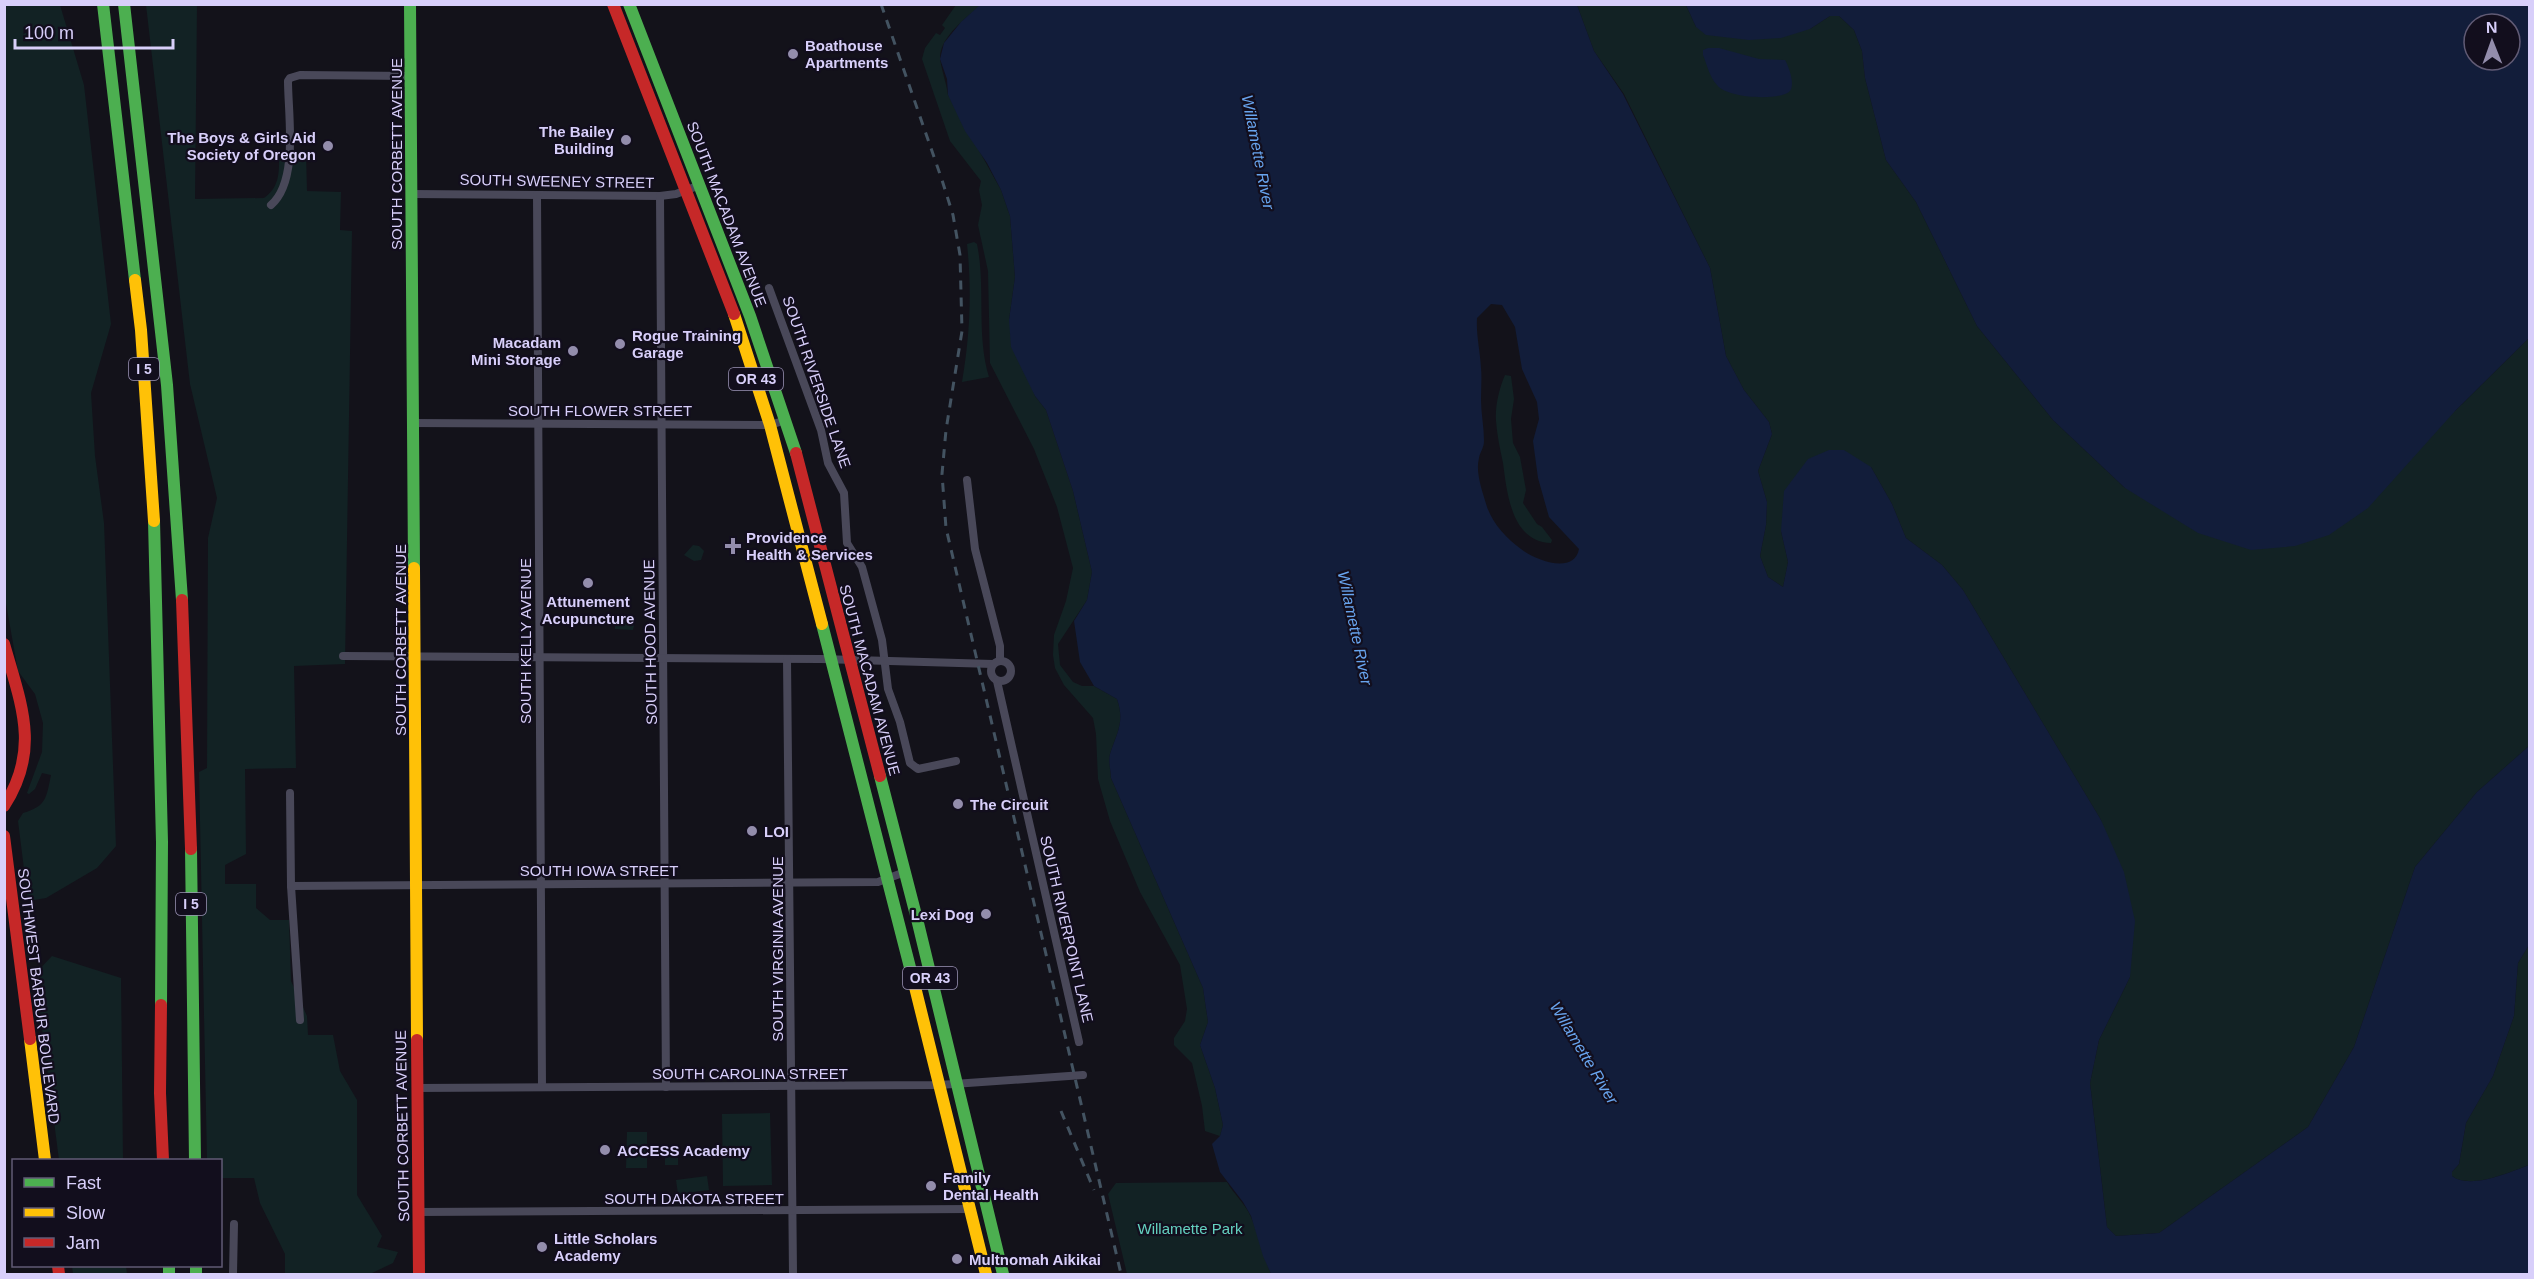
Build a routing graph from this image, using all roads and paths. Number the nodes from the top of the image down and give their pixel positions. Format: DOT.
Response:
graph roads {
  1 [pos="103,4"];
  2 [pos="124,4"];
  3 [pos="410,4"];
  4 [pos="613,4"];
  5 [pos="629,4"];
  6 [pos="411,76"];
  7 [pos="700,185"];
  8 [pos="684,191"];
  9 [pos="411,194"];
  10 [pos="537,195"];
  11 [pos="660,196"];
  12 [pos="271,205"];
  13 [pos="770,288"];
  14 [pos="786,420"];
  15 [pos="413,423"];
  16 [pos="538,423"];
  17 [pos="661,424"];
  18 [pos="770,425"];
  19 [pos="967,480"];
  20 [pos="4,644"];
  21 [pos="343,656"];
  22 [pos="415,656"];
  23 [pos="539,657"];
  24 [pos="664,658"];
  25 [pos="787,659"];
  26 [pos="830,659"];
  27 [pos="848,659"];
  28 [pos="885,661"];
  29 [pos="996,662"];
  30 [pos="997,681"];
  31 [pos="956,761"];
  32 [pos="290,793"];
  33 [pos="4,806"];
  34 [pos="5,841"];
  35 [pos="904,872"];
  36 [pos="889,879"];
  37 [pos="665,883"];
  38 [pos="790,883"];
  39 [pos="540,884"];
  40 [pos="291,886"];
  41 [pos="415,886"];
  42 [pos="300,1020"];
  43 [pos="1079,1042"];
  44 [pos="1083,1075"];
  45 [pos="956,1084"];
  46 [pos="939,1085"];
  47 [pos="791,1086"];
  48 [pos="542,1087"];
  49 [pos="666,1087"];
  50 [pos="416,1088"];
  51 [pos="45,1159"];
  52 [pos="163,1159"];
  53 [pos="195,1159"];
  54 [pos="970,1209"];
  55 [pos="792,1211"];
  56 [pos="418,1212"];
  57 [pos="234,1224"];
  58 [pos="233,1275"];
  59 [pos="419,1275"];
  60 [pos="793,1275"];
  61 [pos="986,1275"];
  62 [pos="1003,1275"];
  1 -- 52 [label="main road, I 5"];
  2 -- 53 [label="main road, I 5"];
  3 -- 6 [label="main road, SOUTH CORBETT AVENUE"];
  4 -- 8 [label="main road, SOUTH MACADAM AVENUE / OR 43"];
  5 -- 7 [label="main road, SOUTH MACADAM AVENUE / OR 43"];
  6 -- 9 [label="main road, SOUTH CORBETT AVENUE"];
  6 -- 12 [label="street"];
  7 -- 8 [label="street, SOUTH SWEENEY STREET"];
  7 -- 14 [label="main road, SOUTH MACADAM AVENUE / OR 43"];
  8 -- 11 [label="street, SOUTH SWEENEY STREET"];
  8 -- 18 [label="main road, SOUTH MACADAM AVENUE / OR 43"];
  9 -- 10 [label="street, SOUTH SWEENEY STREET"];
  9 -- 15 [label="main road, SOUTH CORBETT AVENUE"];
  10 -- 11 [label="street, SOUTH SWEENEY STREET"];
  10 -- 16 [label="street, SOUTH KELLY AVENUE"];
  11 -- 17 [label="street, SOUTH HOOD AVENUE"];
  13 -- 28 [label="street, SOUTH RIVERSIDE LANE"];
  14 -- 18 [label="street, SOUTH FLOWER STREET"];
  14 -- 27 [label="main road, SOUTH MACADAM AVENUE / OR 43"];
  15 -- 16 [label="street, SOUTH FLOWER STREET"];
  15 -- 22 [label="main road, SOUTH CORBETT AVENUE"];
  16 -- 17 [label="street, SOUTH FLOWER STREET"];
  16 -- 23 [label="street, SOUTH KELLY AVENUE"];
  17 -- 18 [label="street, SOUTH FLOWER STREET"];
  17 -- 24 [label="street, SOUTH HOOD AVENUE"];
  18 -- 26 [label="main road, SOUTH MACADAM AVENUE / OR 43"];
  19 -- 29 [label="street"];
  20 -- 33 [label="main road"];
  21 -- 22 [label="street"];
  22 -- 23 [label="street"];
  22 -- 41 [label="main road, SOUTH CORBETT AVENUE"];
  23 -- 24 [label="street"];
  23 -- 39 [label="street, SOUTH KELLY AVENUE"];
  24 -- 25 [label="street"];
  24 -- 37 [label="street, SOUTH HOOD AVENUE"];
  25 -- 26 [label="street"];
  25 -- 38 [label="street, SOUTH VIRGINIA AVENUE"];
  26 -- 27 [label="street"];
  26 -- 36 [label="main road, SOUTH MACADAM AVENUE / OR 43"];
  27 -- 28 [label="street"];
  27 -- 35 [label="main road, SOUTH MACADAM AVENUE / OR 43"];
  28 -- 29 [label="street"];
  28 -- 31 [label="street, SOUTH RIVERSIDE LANE"];
  29 -- 30 [label="street"];
  29 -- 30 [label="street"];
  30 -- 43 [label="street, SOUTH RIVERPOINT LANE"];
  32 -- 40 [label="street"];
  34 -- 51 [label="main road, SOUTHWEST BARBUR BOULEVARD"];
  35 -- 36 [label="street, SOUTH IOWA STREET"];
  35 -- 45 [label="main road, SOUTH MACADAM AVENUE / OR 43"];
  36 -- 38 [label="street, SOUTH IOWA STREET"];
  36 -- 46 [label="main road, SOUTH MACADAM AVENUE / OR 43"];
  37 -- 38 [label="street, SOUTH IOWA STREET"];
  37 -- 39 [label="street, SOUTH IOWA STREET"];
  37 -- 49 [label="street, SOUTH HOOD AVENUE"];
  38 -- 47 [label="street, SOUTH VIRGINIA AVENUE"];
  39 -- 41 [label="street, SOUTH IOWA STREET"];
  39 -- 48 [label="street, SOUTH KELLY AVENUE"];
  40 -- 41 [label="street, SOUTH IOWA STREET"];
  40 -- 42 [label="street"];
  41 -- 50 [label="main road, SOUTH CORBETT AVENUE"];
  44 -- 45 [label="street, SOUTH CAROLINA STREET"];
  45 -- 46 [label="street, SOUTH CAROLINA STREET"];
  45 -- 62 [label="main road, SOUTH MACADAM AVENUE / OR 43"];
  46 -- 47 [label="street, SOUTH CAROLINA STREET"];
  46 -- 54 [label="main road, SOUTH MACADAM AVENUE / OR 43"];
  47 -- 49 [label="street, SOUTH CAROLINA STREET"];
  47 -- 55 [label="street, SOUTH VIRGINIA AVENUE"];
  48 -- 49 [label="street, SOUTH CAROLINA STREET"];
  48 -- 50 [label="street, SOUTH CAROLINA STREET"];
  50 -- 56 [label="main road, SOUTH CORBETT AVENUE"];
  54 -- 55 [label="street, SOUTH DAKOTA STREET"];
  54 -- 61 [label="main road, SOUTH MACADAM AVENUE / OR 43"];
  55 -- 56 [label="street, SOUTH DAKOTA STREET"];
  55 -- 60 [label="street, SOUTH VIRGINIA AVENUE"];
  56 -- 59 [label="main road, SOUTH CORBETT AVENUE"];
  57 -- 58 [label="street"];
}
